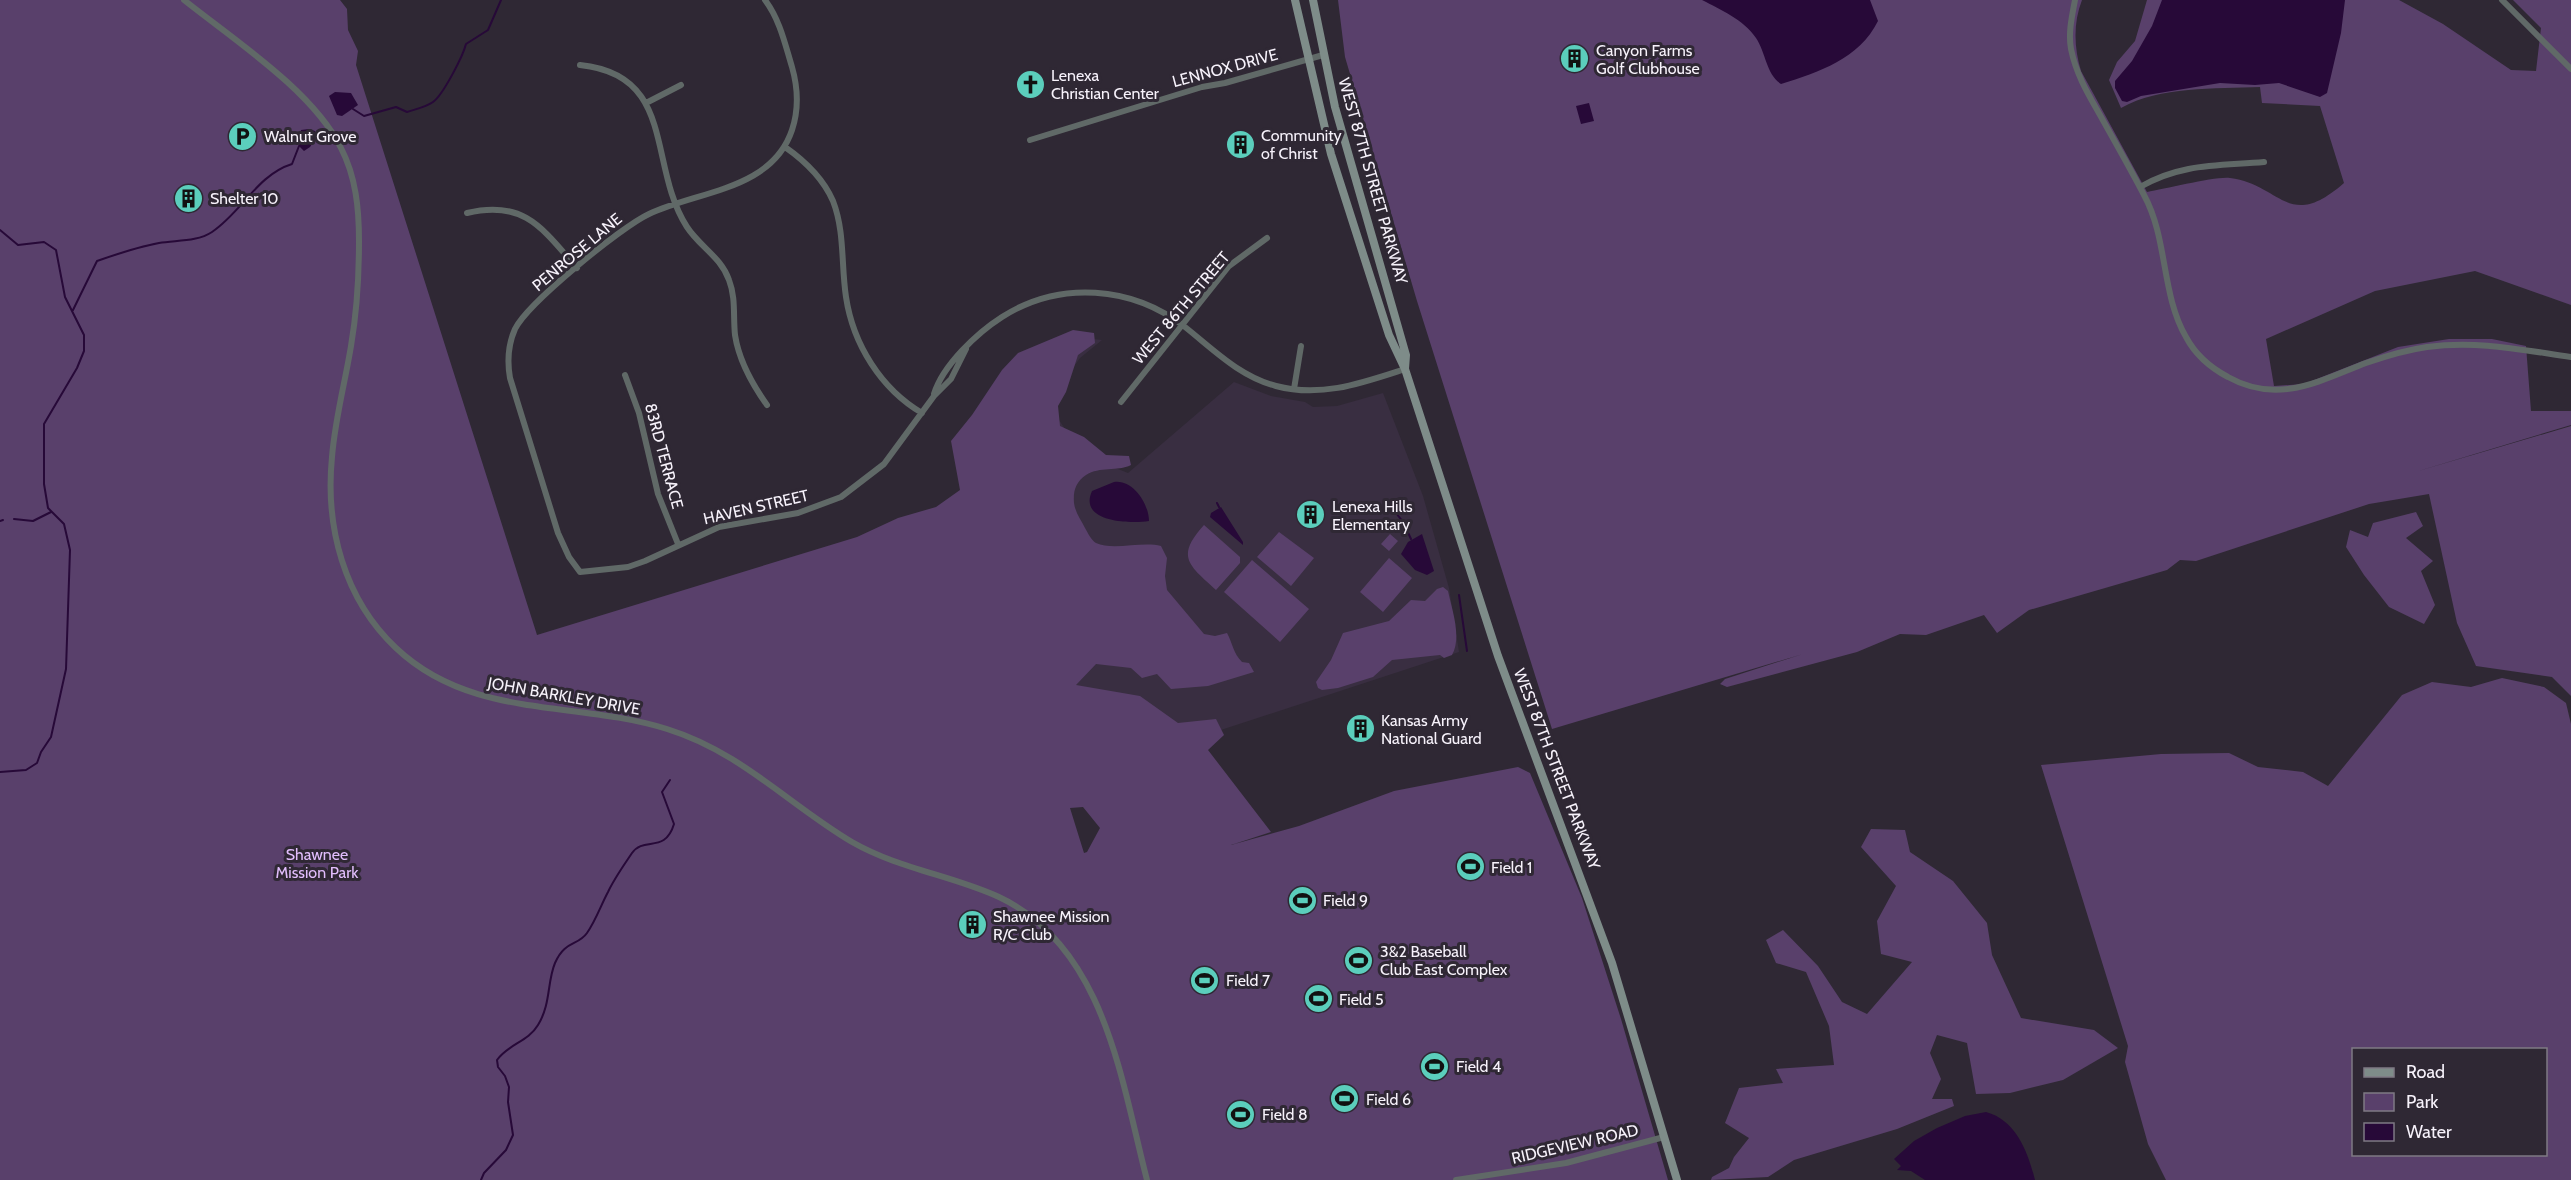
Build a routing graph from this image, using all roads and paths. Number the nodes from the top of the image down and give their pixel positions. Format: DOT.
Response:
graph roads {
  1 [pos="184,0"];
  2 [pos="765,0"];
  3 [pos="1295,0"];
  4 [pos="1313,0"];
  5 [pos="2075,0"];
  6 [pos="2502,0"];
  7 [pos="1323,55"];
  8 [pos="1309,59"];
  9 [pos="580,65"];
  10 [pos="2571,69"];
  11 [pos="681,85"];
  12 [pos="646,103"];
  13 [pos="1030,140"];
  14 [pos="784,147"];
  15 [pos="2264,162"];
  16 [pos="2140,187"];
  17 [pos="677,203"];
  18 [pos="467,213"];
  19 [pos="1267,238"];
  20 [pos="577,268"];
  21 [pos="1184,326"];
  22 [pos="1301,346"];
  23 [pos="2571,357"];
  24 [pos="1405,369"];
  25 [pos="625,375"];
  26 [pos="1294,389"];
  27 [pos="1120,402"];
  28 [pos="767,405"];
  29 [pos="922,413"];
  30 [pos="678,544"];
  31 [pos="580,572"];
  32 [pos="1664,1137"];
  33 [pos="1147,1180"];
  34 [pos="1456,1180"];
  35 [pos="1677,1180"];
  1 -- 33 [label="street, JOHN BARKLEY DRIVE"];
  2 -- 14 [label="street, PENROSE LANE"];
  3 -- 8 [label="main road, WEST 87TH STREET PARKWAY"];
  4 -- 7 [label="main road, WEST 87TH STREET PARKWAY"];
  5 -- 16 [label="street"];
  6 -- 10 [label="street"];
  7 -- 8 [label="street, LENNOX DRIVE"];
  7 -- 24 [label="main road, WEST 87TH STREET PARKWAY"];
  8 -- 13 [label="street, LENNOX DRIVE"];
  8 -- 24 [label="main road, WEST 87TH STREET PARKWAY"];
  9 -- 12 [label="street"];
  11 -- 12 [label="street"];
  12 -- 17 [label="street"];
  14 -- 17 [label="street, PENROSE LANE"];
  14 -- 29 [label="street"];
  15 -- 16 [label="street"];
  16 -- 23 [label="street"];
  17 -- 20 [label="street, PENROSE LANE"];
  17 -- 28 [label="street"];
  18 -- 20 [label="street"];
  19 -- 21 [label="street, WEST 86TH STREET"];
  20 -- 31 [label="street, PENROSE LANE"];
  21 -- 26 [label="street, HAVEN STREET"];
  21 -- 27 [label="street, WEST 86TH STREET"];
  21 -- 29 [label="street, HAVEN STREET"];
  22 -- 26 [label="street"];
  24 -- 26 [label="street, HAVEN STREET"];
  24 -- 32 [label="main road, WEST 87TH STREET PARKWAY"];
  25 -- 30 [label="street, 83RD TERRACE"];
  29 -- 30 [label="street, HAVEN STREET"];
  30 -- 31 [label="street, HAVEN STREET"];
  32 -- 34 [label="street, RIDGEVIEW ROAD"];
  32 -- 35 [label="main road, WEST 87TH STREET PARKWAY"];
}
